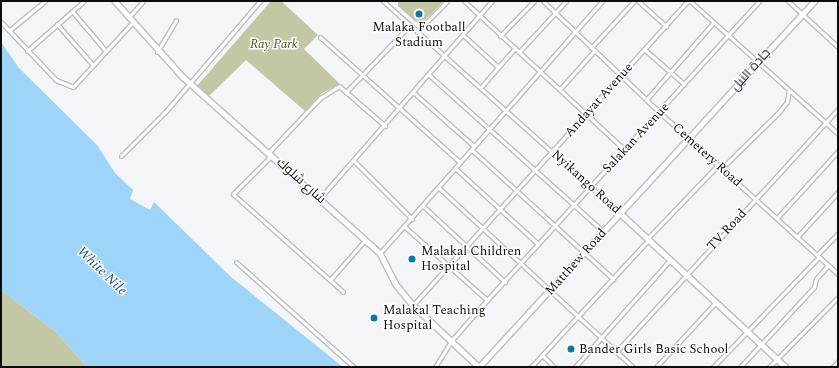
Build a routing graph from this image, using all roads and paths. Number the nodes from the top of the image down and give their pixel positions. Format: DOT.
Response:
graph roads {
  1 [pos="45,1"];
  2 [pos="84,1"];
  3 [pos="115,1"];
  4 [pos="143,1"];
  5 [pos="260,1"];
  6 [pos="383,1"];
  7 [pos="447,1"];
  8 [pos="464,1"];
  9 [pos="492,1"];
  10 [pos="534,1"];
  11 [pos="543,1"];
  12 [pos="566,1"];
  13 [pos="602,1"];
  14 [pos="634,1"];
  15 [pos="638,1"];
  16 [pos="689,1"];
  17 [pos="759,1"];
  18 [pos="788,1"];
  19 [pos="814,1"];
  20 [pos="72,11"];
  21 [pos="555,13"];
  22 [pos="801,14"];
  23 [pos="129,17"];
  24 [pos="479,17"];
  25 [pos="176,20"];
  26 [pos="1,22"];
  27 [pos="132,22"];
  28 [pos="57,24"];
  29 [pos="712,24"];
  30 [pos="410,25"];
  31 [pos="666,26"];
  32 [pos="10,29"];
  33 [pos="417,32"];
  34 [pos="574,32"];
  35 [pos="463,35"];
  36 [pos="500,36"];
  37 [pos="726,36"];
  38 [pos="320,37"];
  39 [pos="838,47"];
  40 [pos="515,48"];
  41 [pos="591,48"];
  42 [pos="105,50"];
  43 [pos="645,50"];
  44 [pos="27,51"];
  45 [pos="594,51"];
  46 [pos="157,52"];
  47 [pos="519,52"];
  48 [pos="445,56"];
  49 [pos="92,64"];
  50 [pos="758,64"];
  51 [pos="498,67"];
  52 [pos="540,71"];
  53 [pos="672,73"];
  54 [pos="361,74"];
  55 [pos="429,75"];
  56 [pos="620,76"];
  57 [pos="189,82"];
  58 [pos="684,84"];
  59 [pos="481,87"];
  60 [pos="560,89"];
  61 [pos="789,90"];
  62 [pos="346,92"];
  63 [pos="414,93"];
  64 [pos="646,100"];
  65 [pos="838,109"];
  66 [pos="400,110"];
  67 [pos="506,110"];
  68 [pos="658,111"];
  69 [pos="586,113"];
  70 [pos="825,123"];
  71 [pos="385,126"];
  72 [pos="490,130"];
  73 [pos="838,134"];
  74 [pos="689,138"];
  75 [pos="474,146"];
  76 [pos="473,150"];
  77 [pos="625,150"];
  78 [pos="552,152"];
  79 [pos="838,152"];
  80 [pos="271,153"];
  81 [pos="121,156"];
  82 [pos="354,161"];
  83 [pos="460,162"];
  84 [pos="718,165"];
  85 [pos="456,169"];
  86 [pos="722,169"];
  87 [pos="535,172"];
  88 [pos="591,186"];
  89 [pos="439,188"];
  90 [pos="517,191"];
  91 [pos="838,193"];
  92 [pos="320,198"];
  93 [pos="756,199"];
  94 [pos="423,206"];
  95 [pos="573,206"];
  96 [pos="501,208"];
  97 [pos="620,213"];
  98 [pos="777,218"];
  99 [pos="412,219"];
  100 [pos="555,225"];
  101 [pos="405,227"];
  102 [pos="483,228"];
  103 [pos="603,231"];
  104 [pos="838,233"];
  105 [pos="797,236"];
  106 [pos="648,239"];
  107 [pos="365,240"];
  108 [pos="538,244"];
  109 [pos="466,245"];
  110 [pos="380,253"];
  111 [pos="582,254"];
  112 [pos="818,256"];
  113 [pos="670,260"];
  114 [pos="236,262"];
  115 [pos="522,263"];
  116 [pos="828,265"];
  117 [pos="448,266"];
  118 [pos="838,274"];
  119 [pos="687,275"];
  120 [pos="613,279"];
  121 [pos="330,280"];
  122 [pos="504,282"];
  123 [pos="550,290"];
  124 [pos="343,292"];
  125 [pos="838,297"];
  126 [pos="487,300"];
  127 [pos="716,302"];
  128 [pos="413,305"];
  129 [pos="577,316"];
  130 [pos="746,330"];
  131 [pos="601,338"];
  132 [pos="451,341"];
  133 [pos="761,344"];
  134 [pos="617,351"];
  135 [pos="542,356"];
  136 [pos="777,359"];
  137 [pos="838,362"];
  138 [pos="354,367"];
  139 [pos="436,367"];
  140 [pos="479,367"];
  141 [pos="531,367"];
  142 [pos="554,367"];
  143 [pos="575,367"];
  144 [pos="633,367"];
  145 [pos="656,367"];
  146 [pos="713,367"];
  147 [pos="740,367"];
  148 [pos="770,367"];
  149 [pos="786,367"];
  150 [pos="833,367"];
  1 -- 32 [label="street"];
  2 -- 20 [label="street"];
  3 -- 23 [label="street, شارع شلوك"];
  4 -- 23 [label="street"];
  5 -- 57 [label="street"];
  6 -- 30 [label="street, Nyikango Road"];
  7 -- 33 [label="street"];
  8 -- 24 [label="street"];
  9 -- 24 [label="street"];
  10 -- 36 [label="street"];
  11 -- 21 [label="street, Cemetery Road"];
  12 -- 21 [label="street"];
  13 -- 34 [label="street"];
  14 -- 41 [label="street"];
  15 -- 31 [label="street"];
  16 -- 29 [label="street"];
  16 -- 31 [label="street, Andayat Avenue"];
  17 -- 37 [label="street, Salakan Avenue"];
  18 -- 22 [label="street"];
  19 -- 22 [label="street, جادة النيل"];
  20 -- 28 [label="street"];
  20 -- 42 [label="street"];
  21 -- 34 [label="street, Cemetery Road"];
  21 -- 47 [label="street"];
  22 -- 39 [label="street"];
  22 -- 50 [label="street, جادة النيل"];
  23 -- 27 [label="street, شارع شلوك"];
  24 -- 35 [label="street"];
  24 -- 36 [label="street"];
  25 -- 46 [label="street"];
  26 -- 32 [label="street"];
  27 -- 42 [label="street"];
  27 -- 46 [label="street, شارع شلوك"];
  28 -- 44 [label="street"];
  28 -- 49 [label="street"];
  29 -- 37 [label="street"];
  29 -- 53 [label="street"];
  30 -- 33 [label="street, Nyikango Road"];
  30 -- 54 [label="street"];
  31 -- 43 [label="street, Andayat Avenue"];
  32 -- 44 [label="street"];
  33 -- 48 [label="street, Nyikango Road"];
  34 -- 41 [label="street, Cemetery Road"];
  34 -- 52 [label="street"];
  35 -- 48 [label="street"];
  35 -- 51 [label="street"];
  36 -- 40 [label="street"];
  37 -- 50 [label="street"];
  37 -- 58 [label="street, Salakan Avenue"];
  38 -- 54 [label="street"];
  40 -- 47 [label="street"];
  40 -- 51 [label="street"];
  41 -- 45 [label="street, Cemetery Road"];
  42 -- 49 [label="street"];
  43 -- 53 [label="street"];
  43 -- 56 [label="street, Andayat Avenue"];
  44 -- 49 [label="street"];
  45 -- 56 [label="street, Cemetery Road"];
  45 -- 60 [label="street"];
  46 -- 57 [label="street, شارع شلوك"];
  47 -- 52 [label="street"];
  48 -- 55 [label="street"];
  48 -- 59 [label="street, Nyikango Road"];
  50 -- 61 [label="street"];
  50 -- 74 [label="street, جادة النيل"];
  51 -- 59 [label="street"];
  52 -- 60 [label="street"];
  52 -- 67 [label="street"];
  53 -- 58 [label="street"];
  53 -- 64 [label="street"];
  54 -- 62 [label="street"];
  54 -- 66 [label="street"];
  55 -- 63 [label="street"];
  55 -- 72 [label="street"];
  56 -- 64 [label="street, Cemetery Road"];
  56 -- 69 [label="street, Andayat Avenue"];
  57 -- 80 [label="street, شارع شلوك"];
  57 -- 81 [label="street"];
  58 -- 68 [label="street, Salakan Avenue"];
  59 -- 67 [label="street, Nyikango Road"];
  60 -- 69 [label="street"];
  61 -- 70 [label="street"];
  61 -- 86 [label="street"];
  62 -- 71 [label="street"];
  62 -- 80 [label="street"];
  63 -- 66 [label="street"];
  63 -- 75 [label="street"];
  64 -- 68 [label="street, Cemetery Road"];
  65 -- 70 [label="street, TV Road"];
  66 -- 71 [label="street"];
  66 -- 83 [label="street"];
  67 -- 72 [label="street"];
  67 -- 78 [label="street, Nyikango Road"];
  68 -- 74 [label="street, Cemetery Road"];
  68 -- 77 [label="street, Salakan Avenue"];
  69 -- 77 [label="street"];
  69 -- 78 [label="street, Andayat Avenue"];
  70 -- 73 [label="street"];
  70 -- 93 [label="street, TV Road"];
  71 -- 82 [label="street"];
  72 -- 75 [label="street"];
  72 -- 87 [label="street"];
  74 -- 84 [label="street, Cemetery Road"];
  74 -- 97 [label="street, Matthew Road"];
  75 -- 76 [label="street"];
  76 -- 83 [label="street"];
  76 -- 90 [label="street"];
  77 -- 88 [label="street, Salakan Avenue"];
  78 -- 87 [label="street, Andayat Avenue"];
  78 -- 88 [label="street, Nyikango Road"];
  79 -- 98 [label="street"];
  80 -- 92 [label="street, شارع شلوك"];
  80 -- 121 [label="street"];
  82 -- 92 [label="street"];
  82 -- 99 [label="street"];
  83 -- 85 [label="street"];
  84 -- 86 [label="street, Cemetery Road"];
  84 -- 106 [label="street"];
  85 -- 89 [label="street"];
  85 -- 96 [label="street"];
  86 -- 93 [label="street, Cemetery Road"];
  87 -- 90 [label="street, Andayat Avenue"];
  87 -- 95 [label="street"];
  88 -- 95 [label="street, Salakan Avenue"];
  88 -- 97 [label="street, Nyikango Road"];
  89 -- 94 [label="street"];
  89 -- 102 [label="street"];
  90 -- 96 [label="street, Andayat Avenue"];
  90 -- 100 [label="street"];
  91 -- 105 [label="street"];
  92 -- 107 [label="street, شارع شلوك"];
  93 -- 98 [label="street, Cemetery Road"];
  93 -- 119 [label="street, TV Road"];
  94 -- 99 [label="street"];
  94 -- 109 [label="street"];
  95 -- 100 [label="street, Salakan Avenue"];
  95 -- 103 [label="street"];
  96 -- 102 [label="street, Andayat Avenue"];
  96 -- 108 [label="street"];
  97 -- 103 [label="street, Matthew Road"];
  97 -- 106 [label="street, Nyikango Road"];
  98 -- 105 [label="street, Cemetery Road"];
  99 -- 101 [label="street"];
  100 -- 108 [label="street, Salakan Avenue"];
  100 -- 111 [label="street"];
  101 -- 110 [label="street"];
  101 -- 117 [label="street"];
  102 -- 109 [label="street, Andayat Avenue"];
  102 -- 115 [label="street"];
  103 -- 111 [label="street, Matthew Road"];
  104 -- 112 [label="street"];
  105 -- 112 [label="street, Cemetery Road"];
  106 -- 113 [label="street, Nyikango Road"];
  106 -- 120 [label="street"];
  107 -- 110 [label="street, شارع شلوك"];
  107 -- 121 [label="street"];
  108 -- 115 [label="street, Salakan Avenue"];
  109 -- 117 [label="street, Andayat Avenue"];
  109 -- 122 [label="street"];
  110 -- 128 [label="street, شارع شلوك"];
  111 -- 120 [label="street"];
  111 -- 123 [label="street, Matthew Road"];
  112 -- 116 [label="street, Cemetery Road"];
  112 -- 130 [label="street"];
  113 -- 119 [label="street, Nyikango Road"];
  113 -- 131 [label="street"];
  114 -- 138 [label="street"];
  115 -- 122 [label="street, Salakan Avenue"];
  115 -- 123 [label="street"];
  116 -- 118 [label="street, Cemetery Road"];
  116 -- 133 [label="street"];
  117 -- 126 [label="street"];
  117 -- 128 [label="street, Andayat Avenue"];
  119 -- 127 [label="street, Nyikango Road"];
  119 -- 134 [label="street, TV Road"];
  120 -- 129 [label="street"];
  121 -- 124 [label="street"];
  122 -- 126 [label="street, Salakan Avenue"];
  123 -- 129 [label="street"];
  123 -- 140 [label="street, Matthew Road"];
  125 -- 136 [label="street"];
  126 -- 132 [label="street, Salakan Avenue"];
  127 -- 130 [label="street, Nyikango Road"];
  127 -- 145 [label="street"];
  128 -- 132 [label="street, شارع شلوك"];
  129 -- 131 [label="street"];
  129 -- 135 [label="street"];
  130 -- 133 [label="street, Nyikango Road"];
  130 -- 146 [label="street"];
  131 -- 134 [label="street"];
  131 -- 143 [label="street"];
  132 -- 139 [label="street, Salakan Avenue"];
  132 -- 140 [label="street, شارع شلوك"];
  133 -- 136 [label="street, Nyikango Road"];
  133 -- 147 [label="street"];
  134 -- 144 [label="street"];
  135 -- 141 [label="street"];
  135 -- 142 [label="street"];
  136 -- 148 [label="street"];
  136 -- 149 [label="street, Nyikango Road"];
  137 -- 150 [label="street"];
}
